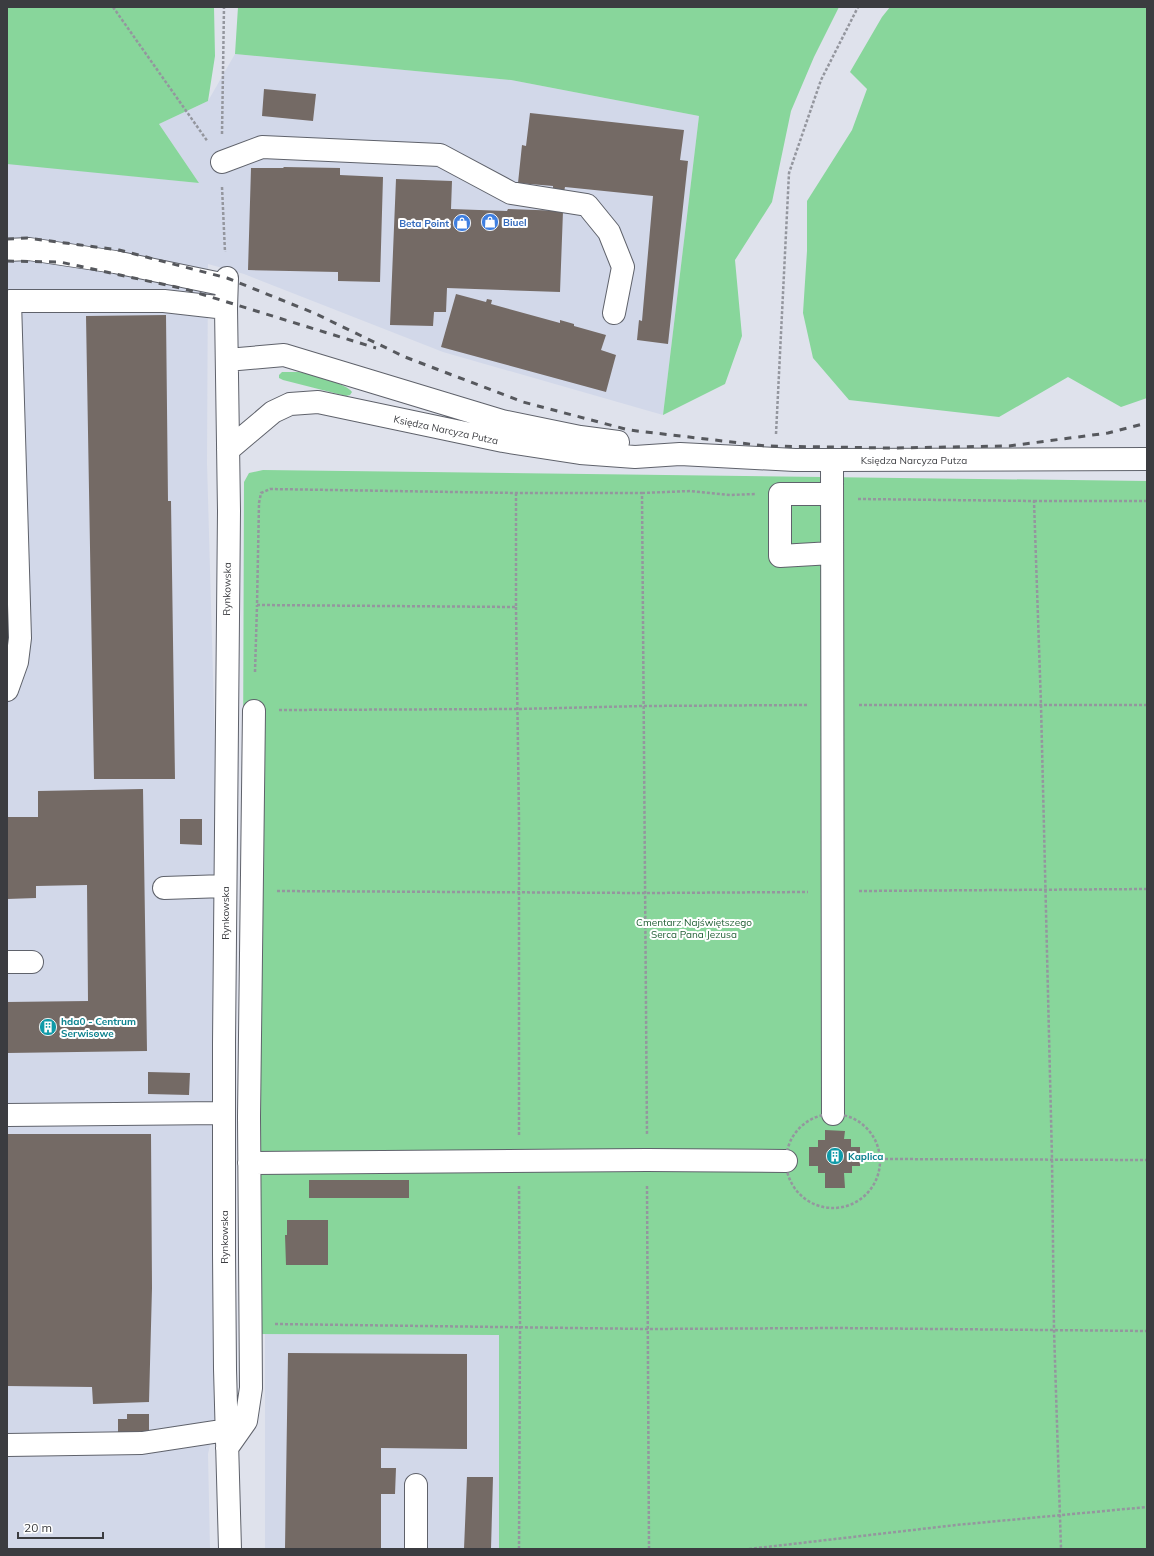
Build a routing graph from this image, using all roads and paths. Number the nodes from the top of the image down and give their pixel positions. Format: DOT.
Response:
graph roads {
  1 [pos="113,7"];
  2 [pos="224,7"];
  3 [pos="858,7"];
  4 [pos="224,49"];
  5 [pos="222,162"];
  6 [pos="7,250"];
  7 [pos="8,301"];
  8 [pos="226,308"];
  9 [pos="614,313"];
  10 [pos="227,360"];
  11 [pos="228,450"];
  12 [pos="680,454"];
  13 [pos="774,458"];
  14 [pos="1147,459"];
  15 [pos="832,460"];
  16 [pos="516,493"];
  17 [pos="642,493"];
  18 [pos="780,494"];
  19 [pos="831,496"];
  20 [pos="1034,501"];
  21 [pos="1147,502"];
  22 [pos="832,553"];
  23 [pos="257,605"];
  24 [pos="516,607"];
  25 [pos="7,690"];
  26 [pos="832,705"];
  27 [pos="1041,705"];
  28 [pos="1147,705"];
  29 [pos="643,706"];
  30 [pos="518,709"];
  31 [pos="254,711"];
  32 [pos="225,886"];
  33 [pos="164,888"];
  34 [pos="1046,889"];
  35 [pos="1147,889"];
  36 [pos="252,890"];
  37 [pos="519,892"];
  38 [pos="832,892"];
  39 [pos="645,893"];
  40 [pos="7,962"];
  41 [pos="32,962"];
  42 [pos="224,1113"];
  43 [pos="833,1114"];
  44 [pos="7,1115"];
  45 [pos="880,1159"];
  46 [pos="1052,1159"];
  47 [pos="647,1160"];
  48 [pos="1147,1160"];
  49 [pos="519,1161"];
  50 [pos="786,1161"];
  51 [pos="249,1163"];
  52 [pos="251,1324"];
  53 [pos="520,1326"];
  54 [pos="648,1329"];
  55 [pos="1054,1330"];
  56 [pos="1147,1331"];
  57 [pos="227,1439"];
  58 [pos="7,1445"];
  59 [pos="416,1485"];
  60 [pos="1147,1507"];
  61 [pos="1060,1516"];
  62 [pos="230,1549"];
  63 [pos="416,1549"];
  64 [pos="519,1549"];
  65 [pos="649,1549"];
  66 [pos="749,1549"];
  67 [pos="1061,1549"];
  1 -- 5 [label="path"];
  2 -- 4 [label="path"];
  3 -- 13 [label="path"];
  5 -- 9 [label="street"];
  6 -- 8 [label="street, Rynkowska"];
  7 -- 8 [label="street"];
  7 -- 25 [label="street"];
  8 -- 10 [label="street, Rynkowska"];
  10 -- 11 [label="street, Rynkowska"];
  10 -- 12 [label="street, Księdza Narcyza Putza"];
  11 -- 12 [label="street, Księdza Narcyza Putza"];
  11 -- 32 [label="street, Rynkowska"];
  12 -- 13 [label="street, Księdza Narcyza Putza"];
  13 -- 15 [label="street, Księdza Narcyza Putza"];
  14 -- 15 [label="street, Księdza Narcyza Putza"];
  15 -- 19 [label="street"];
  16 -- 17 [label="path"];
  16 -- 23 [label="path"];
  16 -- 24 [label="path"];
  17 -- 18 [label="path"];
  17 -- 29 [label="path"];
  18 -- 19 [label="street"];
  18 -- 22 [label="street"];
  19 -- 20 [label="path"];
  19 -- 22 [label="street"];
  20 -- 21 [label="path"];
  20 -- 27 [label="path"];
  22 -- 26 [label="street"];
  23 -- 24 [label="path"];
  23 -- 31 [label="path"];
  24 -- 30 [label="path"];
  26 -- 27 [label="path"];
  26 -- 29 [label="path"];
  26 -- 38 [label="street"];
  27 -- 28 [label="path"];
  27 -- 34 [label="path"];
  29 -- 30 [label="path"];
  29 -- 39 [label="path"];
  30 -- 31 [label="path"];
  30 -- 37 [label="path"];
  31 -- 36 [label="street"];
  32 -- 33 [label="street"];
  32 -- 42 [label="street, Rynkowska"];
  34 -- 35 [label="path"];
  34 -- 38 [label="path"];
  34 -- 46 [label="path"];
  36 -- 37 [label="path"];
  36 -- 51 [label="street"];
  37 -- 39 [label="path"];
  37 -- 49 [label="path"];
  38 -- 39 [label="path"];
  38 -- 43 [label="street"];
  39 -- 47 [label="path"];
  40 -- 41 [label="street"];
  42 -- 44 [label="street"];
  42 -- 57 [label="street, Rynkowska"];
  43 -- 45 [label="path"];
  43 -- 50 [label="path"];
  45 -- 46 [label="path"];
  45 -- 50 [label="path"];
  46 -- 48 [label="path"];
  46 -- 55 [label="path"];
  47 -- 49 [label="street"];
  47 -- 50 [label="street"];
  47 -- 54 [label="path"];
  49 -- 51 [label="street"];
  49 -- 53 [label="path"];
  51 -- 52 [label="street"];
  52 -- 53 [label="path"];
  52 -- 57 [label="street"];
  53 -- 54 [label="path"];
  53 -- 64 [label="path"];
  54 -- 55 [label="path"];
  54 -- 65 [label="path"];
  55 -- 56 [label="path"];
  55 -- 61 [label="path"];
  57 -- 58 [label="street"];
  57 -- 62 [label="street, Rynkowska"];
  59 -- 63 [label="street"];
  60 -- 61 [label="path"];
  61 -- 66 [label="path"];
  61 -- 67 [label="path"];
}
